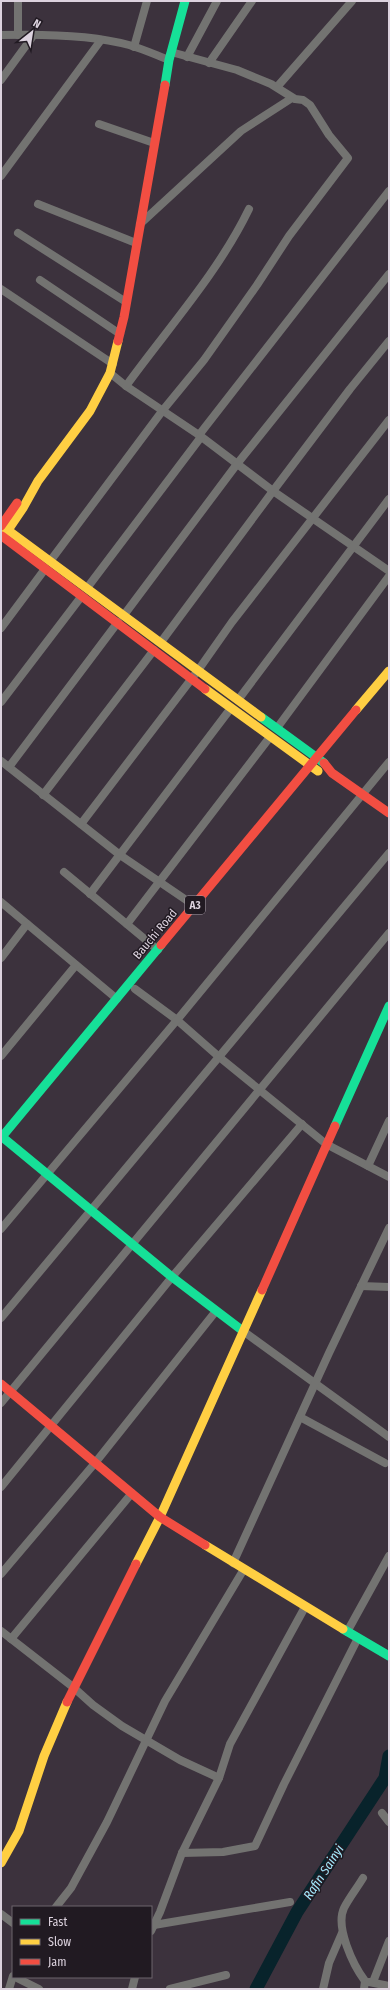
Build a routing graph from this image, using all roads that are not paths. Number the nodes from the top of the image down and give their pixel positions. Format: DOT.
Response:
graph roads {
  1 [pos="18,1"];
  2 [pos="147,1"];
  3 [pos="185,1"];
  4 [pos="216,1"];
  5 [pos="252,1"];
  6 [pos="352,1"];
  7 [pos="18,35"];
  8 [pos="1,36"];
  9 [pos="32,36"];
  10 [pos="101,40"];
  11 [pos="134,47"];
  12 [pos="170,56"];
  13 [pos="187,57"];
  14 [pos="209,63"];
  15 [pos="1,80"];
  16 [pos="276,87"];
  17 [pos="292,98"];
  18 [pos="99,124"];
  19 [pos="154,143"];
  20 [pos="1,176"];
  21 [pos="389,191"];
  22 [pos="38,204"];
  23 [pos="249,209"];
  24 [pos="139,225"];
  25 [pos="18,233"];
  26 [pos="136,243"];
  27 [pos="389,274"];
  28 [pos="40,280"];
  29 [pos="1,289"];
  30 [pos="126,302"];
  31 [pos="120,334"];
  32 [pos="389,341"];
  33 [pos="113,364"];
  34 [pos="110,373"];
  35 [pos="126,386"];
  36 [pos="163,410"];
  37 [pos="389,420"];
  38 [pos="200,436"];
  39 [pos="237,464"];
  40 [pos="273,491"];
  41 [pos="389,499"];
  42 [pos="312,518"];
  43 [pos="2,531"];
  44 [pos="354,547"];
  45 [pos="51,560"];
  46 [pos="45,569"];
  47 [pos="389,571"];
  48 [pos="389,576"];
  49 [pos="87,588"];
  50 [pos="81,597"];
  51 [pos="121,618"];
  52 [pos="1,628"];
  53 [pos="161,642"];
  54 [pos="154,650"];
  55 [pos="199,670"];
  56 [pos="389,671"];
  57 [pos="192,678"];
  58 [pos="389,683"];
  59 [pos="238,700"];
  60 [pos="1,702"];
  61 [pos="231,708"];
  62 [pos="277,728"];
  63 [pos="270,737"];
  64 [pos="321,760"];
  65 [pos="1,761"];
  66 [pos="389,762"];
  67 [pos="9,767"];
  68 [pos="314,771"];
  69 [pos="332,773"];
  70 [pos="43,794"];
  71 [pos="363,795"];
  72 [pos="293,801"];
  73 [pos="389,813"];
  74 [pos="81,824"];
  75 [pos="389,853"];
  76 [pos="120,855"];
  77 [pos="64,872"];
  78 [pos="159,882"];
  79 [pos="90,894"];
  80 [pos="1,902"];
  81 [pos="195,906"];
  82 [pos="27,924"];
  83 [pos="127,924"];
  84 [pos="389,933"];
  85 [pos="158,950"];
  86 [pos="1,958"];
  87 [pos="76,965"];
  88 [pos="135,989"];
  89 [pos="117,999"];
  90 [pos="389,1006"];
  91 [pos="176,1020"];
  92 [pos="1,1056"];
  93 [pos="218,1056"];
  94 [pos="260,1090"];
  95 [pos="389,1121"];
  96 [pos="302,1124"];
  97 [pos="2,1140"];
  98 [pos="326,1144"];
  99 [pos="368,1166"];
  100 [pos="46,1175"];
  101 [pos="389,1177"];
  102 [pos="92,1210"];
  103 [pos="1,1228"];
  104 [pos="389,1228"];
  105 [pos="132,1244"];
  106 [pos="172,1277"];
  107 [pos="361,1286"];
  108 [pos="389,1287"];
  109 [pos="216,1311"];
  110 [pos="1,1318"];
  111 [pos="243,1331"];
  112 [pos="1,1384"];
  113 [pos="314,1384"];
  114 [pos="10,1392"];
  115 [pos="1,1403"];
  116 [pos="300,1416"];
  117 [pos="51,1426"];
  118 [pos="389,1437"];
  119 [pos="95,1463"];
  120 [pos="385,1463"];
  121 [pos="1,1487"];
  122 [pos="132,1493"];
  123 [pos="160,1517"];
  124 [pos="389,1556"];
  125 [pos="233,1563"];
  126 [pos="244,1569"];
  127 [pos="1,1574"];
  128 [pos="305,1608"];
  129 [pos="1,1630"];
  130 [pos="347,1632"];
  131 [pos="358,1638"];
  132 [pos="12,1639"];
  133 [pos="389,1656"];
  134 [pos="73,1687"];
  135 [pos="147,1740"];
  136 [pos="219,1778"];
  137 [pos="382,1813"];
  138 [pos="389,1822"];
  139 [pos="182,1853"];
  140 [pos="1,1863"];
  141 [pos="363,1878"];
  142 [pos="290,1902"];
  143 [pos="57,1906"];
  144 [pos="1,1914"];
  145 [pos="12,1922"];
  146 [pos="152,1928"];
  147 [pos="342,1933"];
  148 [pos="389,1941"];
  149 [pos="226,1974"];
  150 [pos="12,1978"];
  151 [pos="17,1978"];
  152 [pos="135,1978"];
  153 [pos="367,1984"];
  154 [pos="389,1986"];
  155 [pos="9,1989"];
  156 [pos="39,1989"];
  157 [pos="132,1989"];
  158 [pos="170,1989"];
  159 [pos="323,1989"];
  1 -- 7 [label="street"];
  2 -- 11 [label="street"];
  3 -- 12 [label="main road"];
  4 -- 13 [label="street"];
  5 -- 14 [label="street"];
  6 -- 16 [label="street"];
  7 -- 8 [label="street"];
  7 -- 9 [label="street"];
  9 -- 10 [label="street"];
  9 -- 15 [label="street"];
  10 -- 11 [label="street"];
  10 -- 20 [label="street"];
  11 -- 12 [label="street"];
  12 -- 13 [label="street"];
  12 -- 19 [label="main road"];
  13 -- 14 [label="street"];
  14 -- 16 [label="street"];
  16 -- 17 [label="street"];
  17 -- 24 [label="street"];
  17 -- 36 [label="street"];
  18 -- 19 [label="street"];
  19 -- 24 [label="main road"];
  21 -- 38 [label="street"];
  22 -- 26 [label="street"];
  23 -- 35 [label="street"];
  24 -- 26 [label="main road"];
  25 -- 30 [label="street"];
  26 -- 30 [label="main road"];
  27 -- 39 [label="street"];
  28 -- 31 [label="street"];
  29 -- 33 [label="street"];
  30 -- 31 [label="main road"];
  31 -- 33 [label="main road"];
  32 -- 40 [label="street"];
  33 -- 34 [label="main road"];
  34 -- 35 [label="street"];
  34 -- 43 [label="main road"];
  35 -- 36 [label="street"];
  36 -- 38 [label="street"];
  36 -- 45 [label="street"];
  37 -- 42 [label="street"];
  38 -- 39 [label="street"];
  38 -- 49 [label="street"];
  39 -- 40 [label="street"];
  39 -- 51 [label="street"];
  40 -- 42 [label="street"];
  40 -- 53 [label="street"];
  41 -- 44 [label="street"];
  42 -- 44 [label="street"];
  42 -- 55 [label="street"];
  43 -- 45 [label="main road"];
  43 -- 46 [label="main road"];
  44 -- 47 [label="street"];
  44 -- 59 [label="street"];
  45 -- 49 [label="main road"];
  46 -- 50 [label="main road"];
  46 -- 52 [label="street"];
  48 -- 62 [label="street"];
  49 -- 51 [label="main road"];
  50 -- 51 [label="main road"];
  50 -- 60 [label="street"];
  51 -- 53 [label="main road"];
  51 -- 54 [label="main road"];
  51 -- 67 [label="street"];
  53 -- 55 [label="main road"];
  54 -- 57 [label="main road"];
  54 -- 70 [label="street"];
  55 -- 57 [label="street"];
  55 -- 59 [label="main road"];
  56 -- 64 [label="main road, Bauchi Road / A3"];
  57 -- 61 [label="main road"];
  57 -- 74 [label="street"];
  58 -- 64 [label="main road, Bauchi Road / A3"];
  59 -- 62 [label="main road"];
  61 -- 63 [label="main road"];
  61 -- 76 [label="street"];
  62 -- 64 [label="main road"];
  63 -- 68 [label="main road"];
  63 -- 78 [label="street"];
  64 -- 68 [label="main road, Bauchi Road / A3"];
  64 -- 69 [label="main road"];
  65 -- 67 [label="street"];
  66 -- 71 [label="street"];
  67 -- 70 [label="street"];
  68 -- 69 [label="main road"];
  68 -- 81 [label="main road, Bauchi Road / A3"];
  69 -- 71 [label="main road"];
  70 -- 74 [label="street"];
  71 -- 73 [label="main road"];
  71 -- 91 [label="street"];
  72 -- 88 [label="main road, Bauchi Road / A3"];
  74 -- 76 [label="street"];
  75 -- 93 [label="street"];
  76 -- 78 [label="street"];
  76 -- 79 [label="street"];
  77 -- 79 [label="street"];
  78 -- 81 [label="street"];
  78 -- 83 [label="street"];
  79 -- 83 [label="street"];
  80 -- 82 [label="street"];
  81 -- 85 [label="main road, Bauchi Road / A3"];
  82 -- 86 [label="street"];
  82 -- 87 [label="street"];
  83 -- 85 [label="street"];
  84 -- 94 [label="street"];
  85 -- 89 [label="main road, Bauchi Road / A3"];
  87 -- 89 [label="street"];
  87 -- 92 [label="street"];
  88 -- 91 [label="street"];
  88 -- 97 [label="main road, Bauchi Road / A3"];
  89 -- 97 [label="main road, Bauchi Road / A3"];
  90 -- 98 [label="main road"];
  91 -- 93 [label="street"];
  91 -- 100 [label="street"];
  93 -- 94 [label="street"];
  93 -- 102 [label="street"];
  94 -- 96 [label="street"];
  94 -- 105 [label="street"];
  95 -- 99 [label="street"];
  96 -- 98 [label="street"];
  96 -- 106 [label="street"];
  97 -- 100 [label="main road"];
  98 -- 99 [label="street"];
  98 -- 111 [label="main road"];
  99 -- 101 [label="street"];
  100 -- 102 [label="main road"];
  100 -- 103 [label="street"];
  102 -- 105 [label="main road"];
  102 -- 110 [label="street"];
  104 -- 107 [label="street"];
  105 -- 106 [label="main road"];
  105 -- 114 [label="street"];
  106 -- 109 [label="main road"];
  106 -- 117 [label="street"];
  107 -- 108 [label="street"];
  107 -- 113 [label="street"];
  109 -- 111 [label="main road"];
  109 -- 119 [label="street"];
  111 -- 113 [label="street"];
  111 -- 123 [label="main road"];
  112 -- 114 [label="main road"];
  113 -- 116 [label="street"];
  113 -- 118 [label="street"];
  114 -- 115 [label="street"];
  114 -- 117 [label="main road"];
  116 -- 120 [label="street"];
  116 -- 125 [label="street"];
  117 -- 119 [label="main road"];
  117 -- 121 [label="street"];
  119 -- 122 [label="main road"];
  119 -- 127 [label="street"];
  122 -- 123 [label="main road"];
  122 -- 132 [label="street"];
  123 -- 125 [label="main road"];
  123 -- 134 [label="main road"];
  124 -- 130 [label="street"];
  125 -- 126 [label="main road"];
  126 -- 128 [label="main road"];
  126 -- 135 [label="street"];
  128 -- 130 [label="main road"];
  128 -- 136 [label="street"];
  129 -- 132 [label="street"];
  130 -- 131 [label="main road"];
  131 -- 133 [label="main road"];
  131 -- 139 [label="street"];
  132 -- 134 [label="street"];
  134 -- 135 [label="street"];
  134 -- 140 [label="main road"];
  135 -- 136 [label="street"];
  135 -- 143 [label="street"];
  136 -- 139 [label="street"];
  137 -- 138 [label="street"];
  139 -- 146 [label="street"];
  141 -- 147 [label="street"];
  142 -- 146 [label="street"];
  144 -- 145 [label="street"];
  147 -- 153 [label="street"];
  147 -- 159 [label="street"];
  148 -- 153 [label="street"];
  149 -- 158 [label="street"];
  150 -- 155 [label="street"];
  151 -- 156 [label="street"];
  152 -- 157 [label="street"];
  153 -- 154 [label="street"];
}
